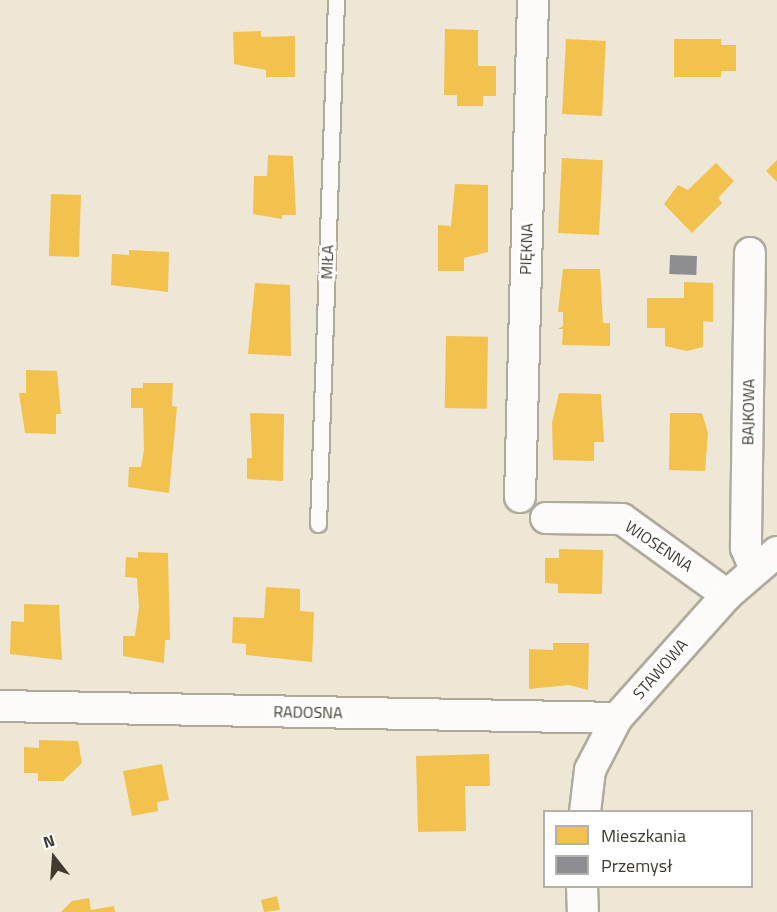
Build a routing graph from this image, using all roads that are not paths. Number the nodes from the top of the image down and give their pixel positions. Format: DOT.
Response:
graph roads {
  1 [pos="336,0"];
  2 [pos="533,0"];
  3 [pos="750,253"];
  4 [pos="520,497"];
  5 [pos="546,518"];
  6 [pos="318,524"];
  7 [pos="766,561"];
  8 [pos="727,595"];
  9 [pos="0,706"];
  10 [pos="617,718"];
  11 [pos="585,810"];
  12 [pos="582,888"];
  13 [pos="583,912"];
  1 -- 6 [label="lane, MIŁA"];
  2 -- 4 [label="street, PIĘKNA"];
  3 -- 7 [label="street, BAJKOWA"];
  5 -- 8 [label="street, WIOSENNA"];
  7 -- 8 [label="street, STAWOWA"];
  8 -- 10 [label="street, STAWOWA"];
  9 -- 10 [label="street, RADOSNA"];
  10 -- 11 [label="street, STAWOWA"];
  12 -- 13 [label="street"];
}
